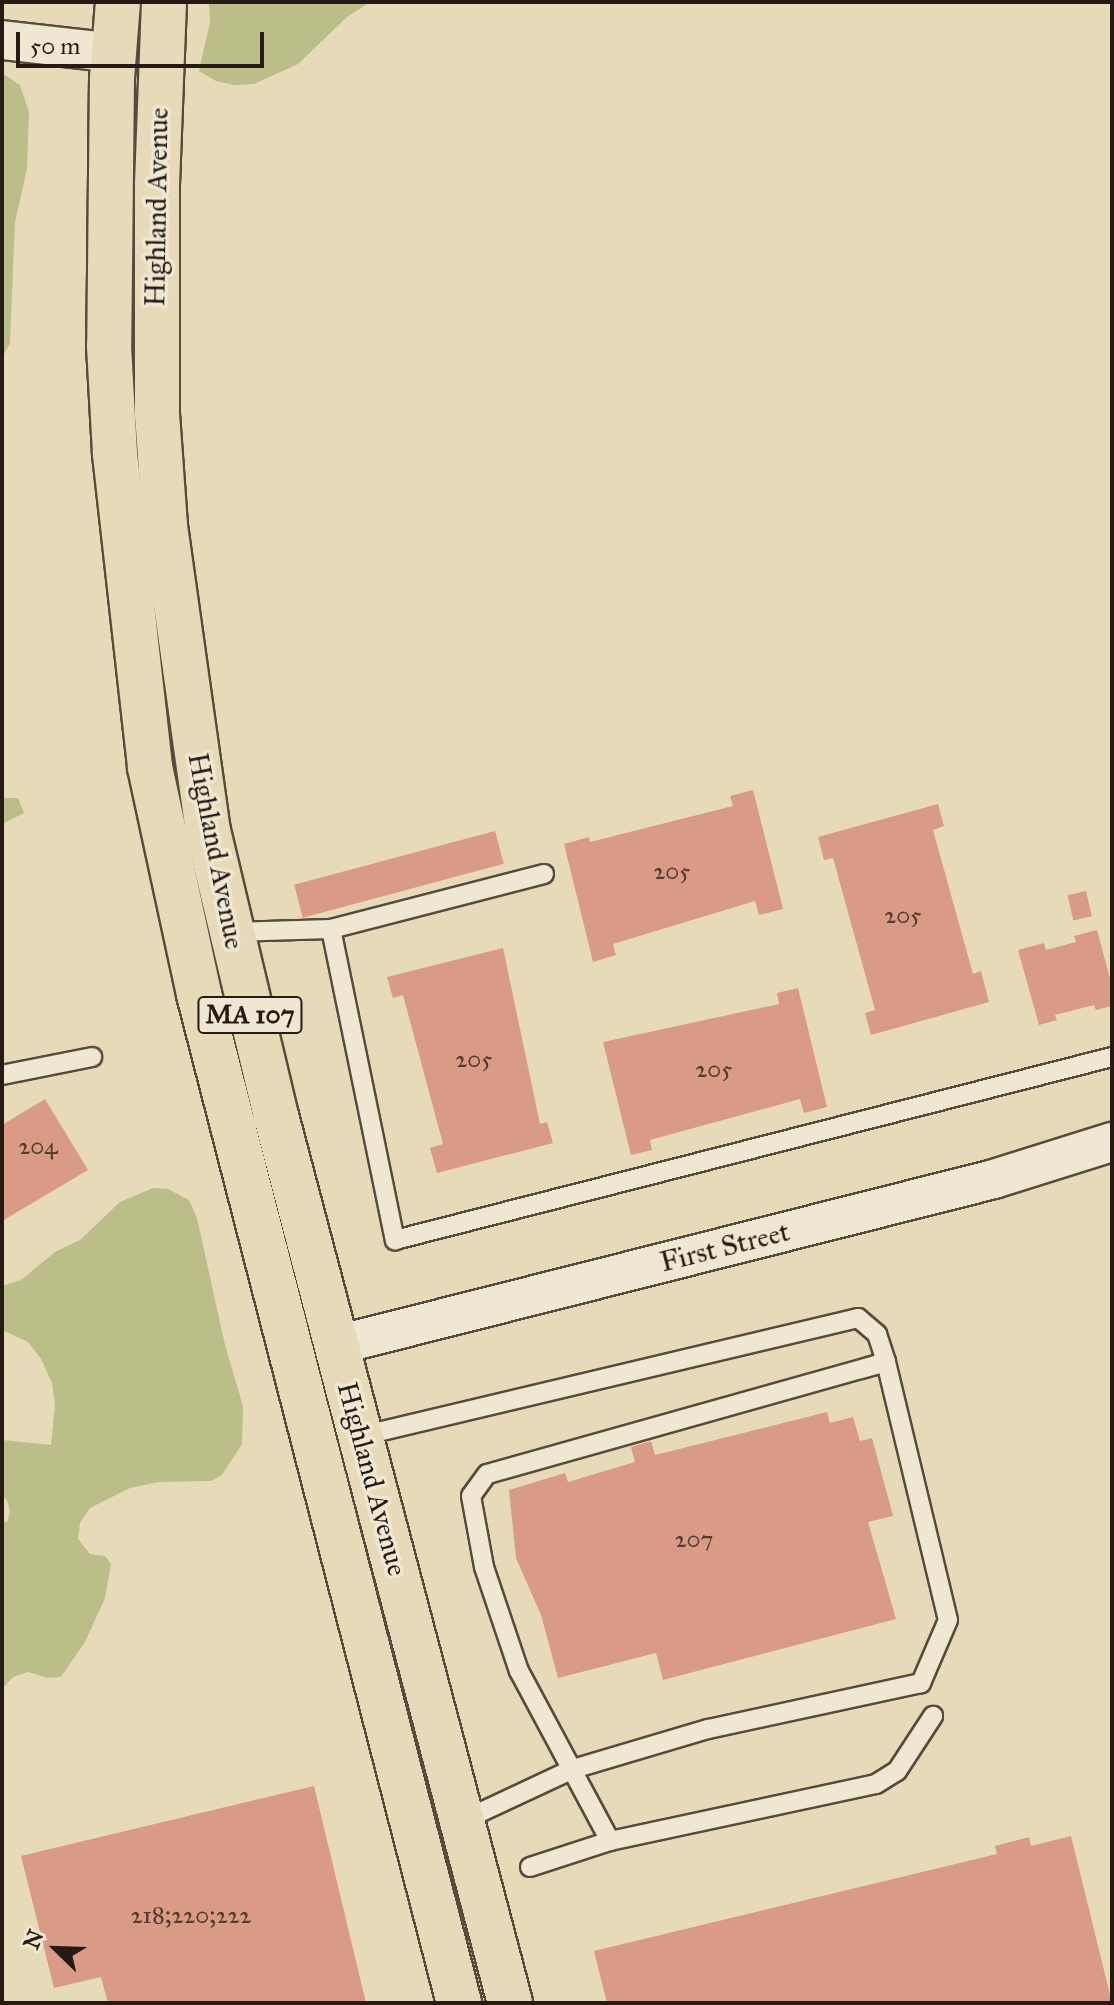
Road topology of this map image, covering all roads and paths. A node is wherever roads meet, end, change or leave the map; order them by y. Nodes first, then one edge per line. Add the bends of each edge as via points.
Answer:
1 (118, 2) edge
2 (164, 2) edge
3 (2, 40) edge
4 (114, 53) junction
5 (544, 874) dead end
6 (331, 929) junction
7 (232, 932) junction
8 (92, 1057) dead end
9 (1112, 1057) edge
10 (2, 1075) edge
11 (1112, 1142) edge
12 (337, 1345) junction
13 (886, 1362) junction
14 (361, 1436) junction
15 (933, 1716) dead end
16 (573, 1769) junction
17 (462, 1821) junction
18 (610, 1841) junction
19 (530, 1867) dead end
20 (459, 2003) edge
21 (510, 2003) edge

1 - 4 main road, Highland Avenue / MA 107
2 - 7 main road, Highland Avenue / MA 107 via 156,298 165,526 208,831
3 - 4 street
4 - 20 main road, Highland Avenue / MA 107 via 109,346 115,454 150,767 233,1130
5 - 6 lane
6 - 7 lane
6 - 9 lane via 395,1240
7 - 12 main road, Highland Avenue / MA 107
8 - 10 lane
11 - 12 street, First Street via 979,1183
12 - 14 main road, Highland Avenue / MA 107
13 - 14 lane via 877,1334 858,1318
13 - 16 lane via 948,1620 921,1683 708,1729
13 - 16 lane via 487,1474 471,1496 484,1567 519,1671
14 - 17 main road, Highland Avenue / MA 107
15 - 18 lane via 897,1771 876,1784
16 - 17 lane
16 - 18 lane
17 - 21 main road, Highland Avenue / MA 107
18 - 19 lane

